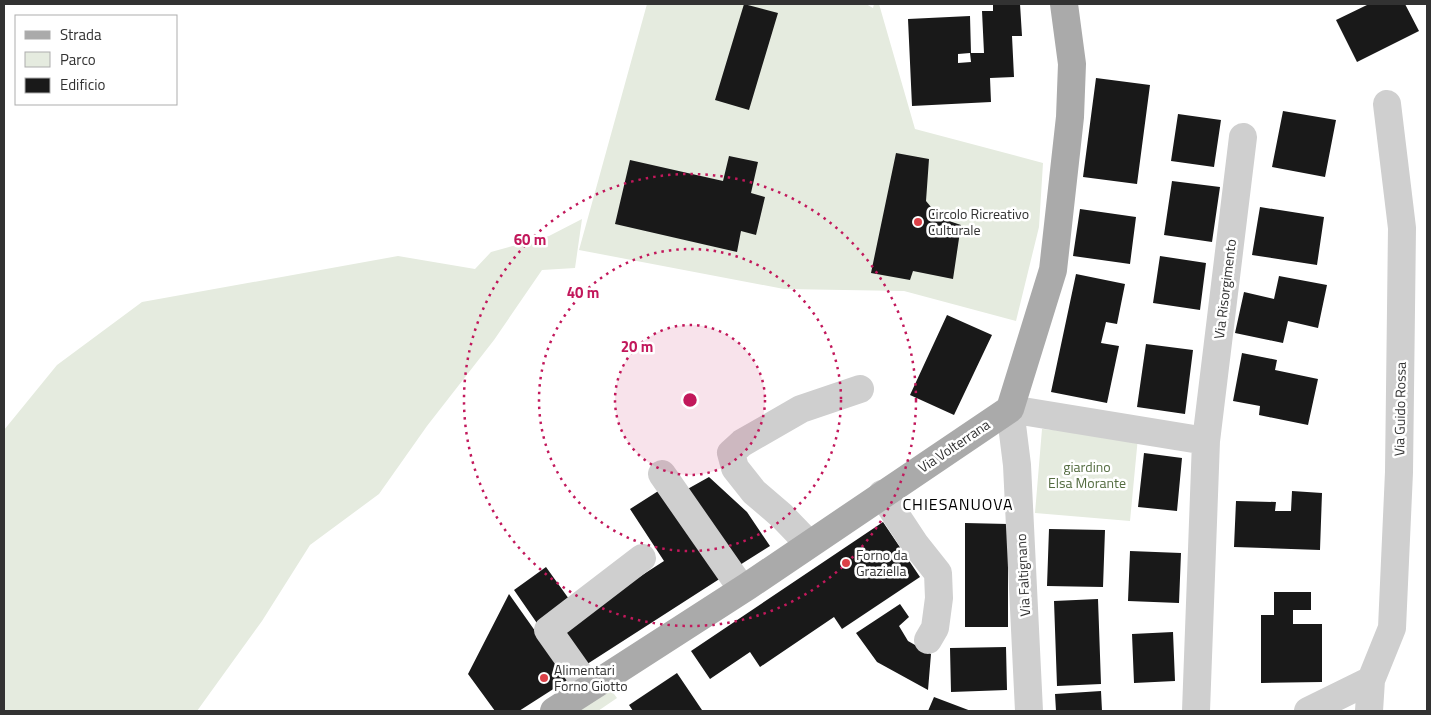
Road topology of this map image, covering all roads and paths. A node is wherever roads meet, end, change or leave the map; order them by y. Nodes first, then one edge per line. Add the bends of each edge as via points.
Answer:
1 (1064, 4) edge
2 (1387, 104) dead end
3 (1243, 137) dead end
4 (860, 389) dead end
5 (1010, 408) junction
6 (1206, 441) junction
7 (662, 474) dead end
8 (882, 494) junction
9 (809, 544) junction
10 (642, 558) dead end
11 (742, 589) junction
12 (928, 640) dead end
13 (1371, 680) junction
14 (589, 688) junction
15 (554, 711) edge
16 (1029, 711) edge
17 (1196, 711) edge
18 (1308, 711) edge
19 (1369, 711) edge

1 - 5 main road via 1072,64 1070,117 1053,270
2 - 13 street, Via Guido Rossa via 1402,228 1399,472 1392,628
3 - 6 street, Via Risorgimento
4 - 9 street via 801,409 742,443 731,453 735,468 754,492
5 - 6 street
5 - 8 main road, Via Volterrana
5 - 16 street, Via Faltignano via 1017,465
6 - 17 street, Via Risorgimento
7 - 11 street
8 - 9 main road, Via Volterrana
8 - 12 street via 938,573 935,628
9 - 11 main road, Via Volterrana
10 - 14 street via 548,630
11 - 14 main road, Via Volterrana
13 - 18 street
13 - 19 street, Via Guido Rossa
14 - 15 main road, Via Volterrana

